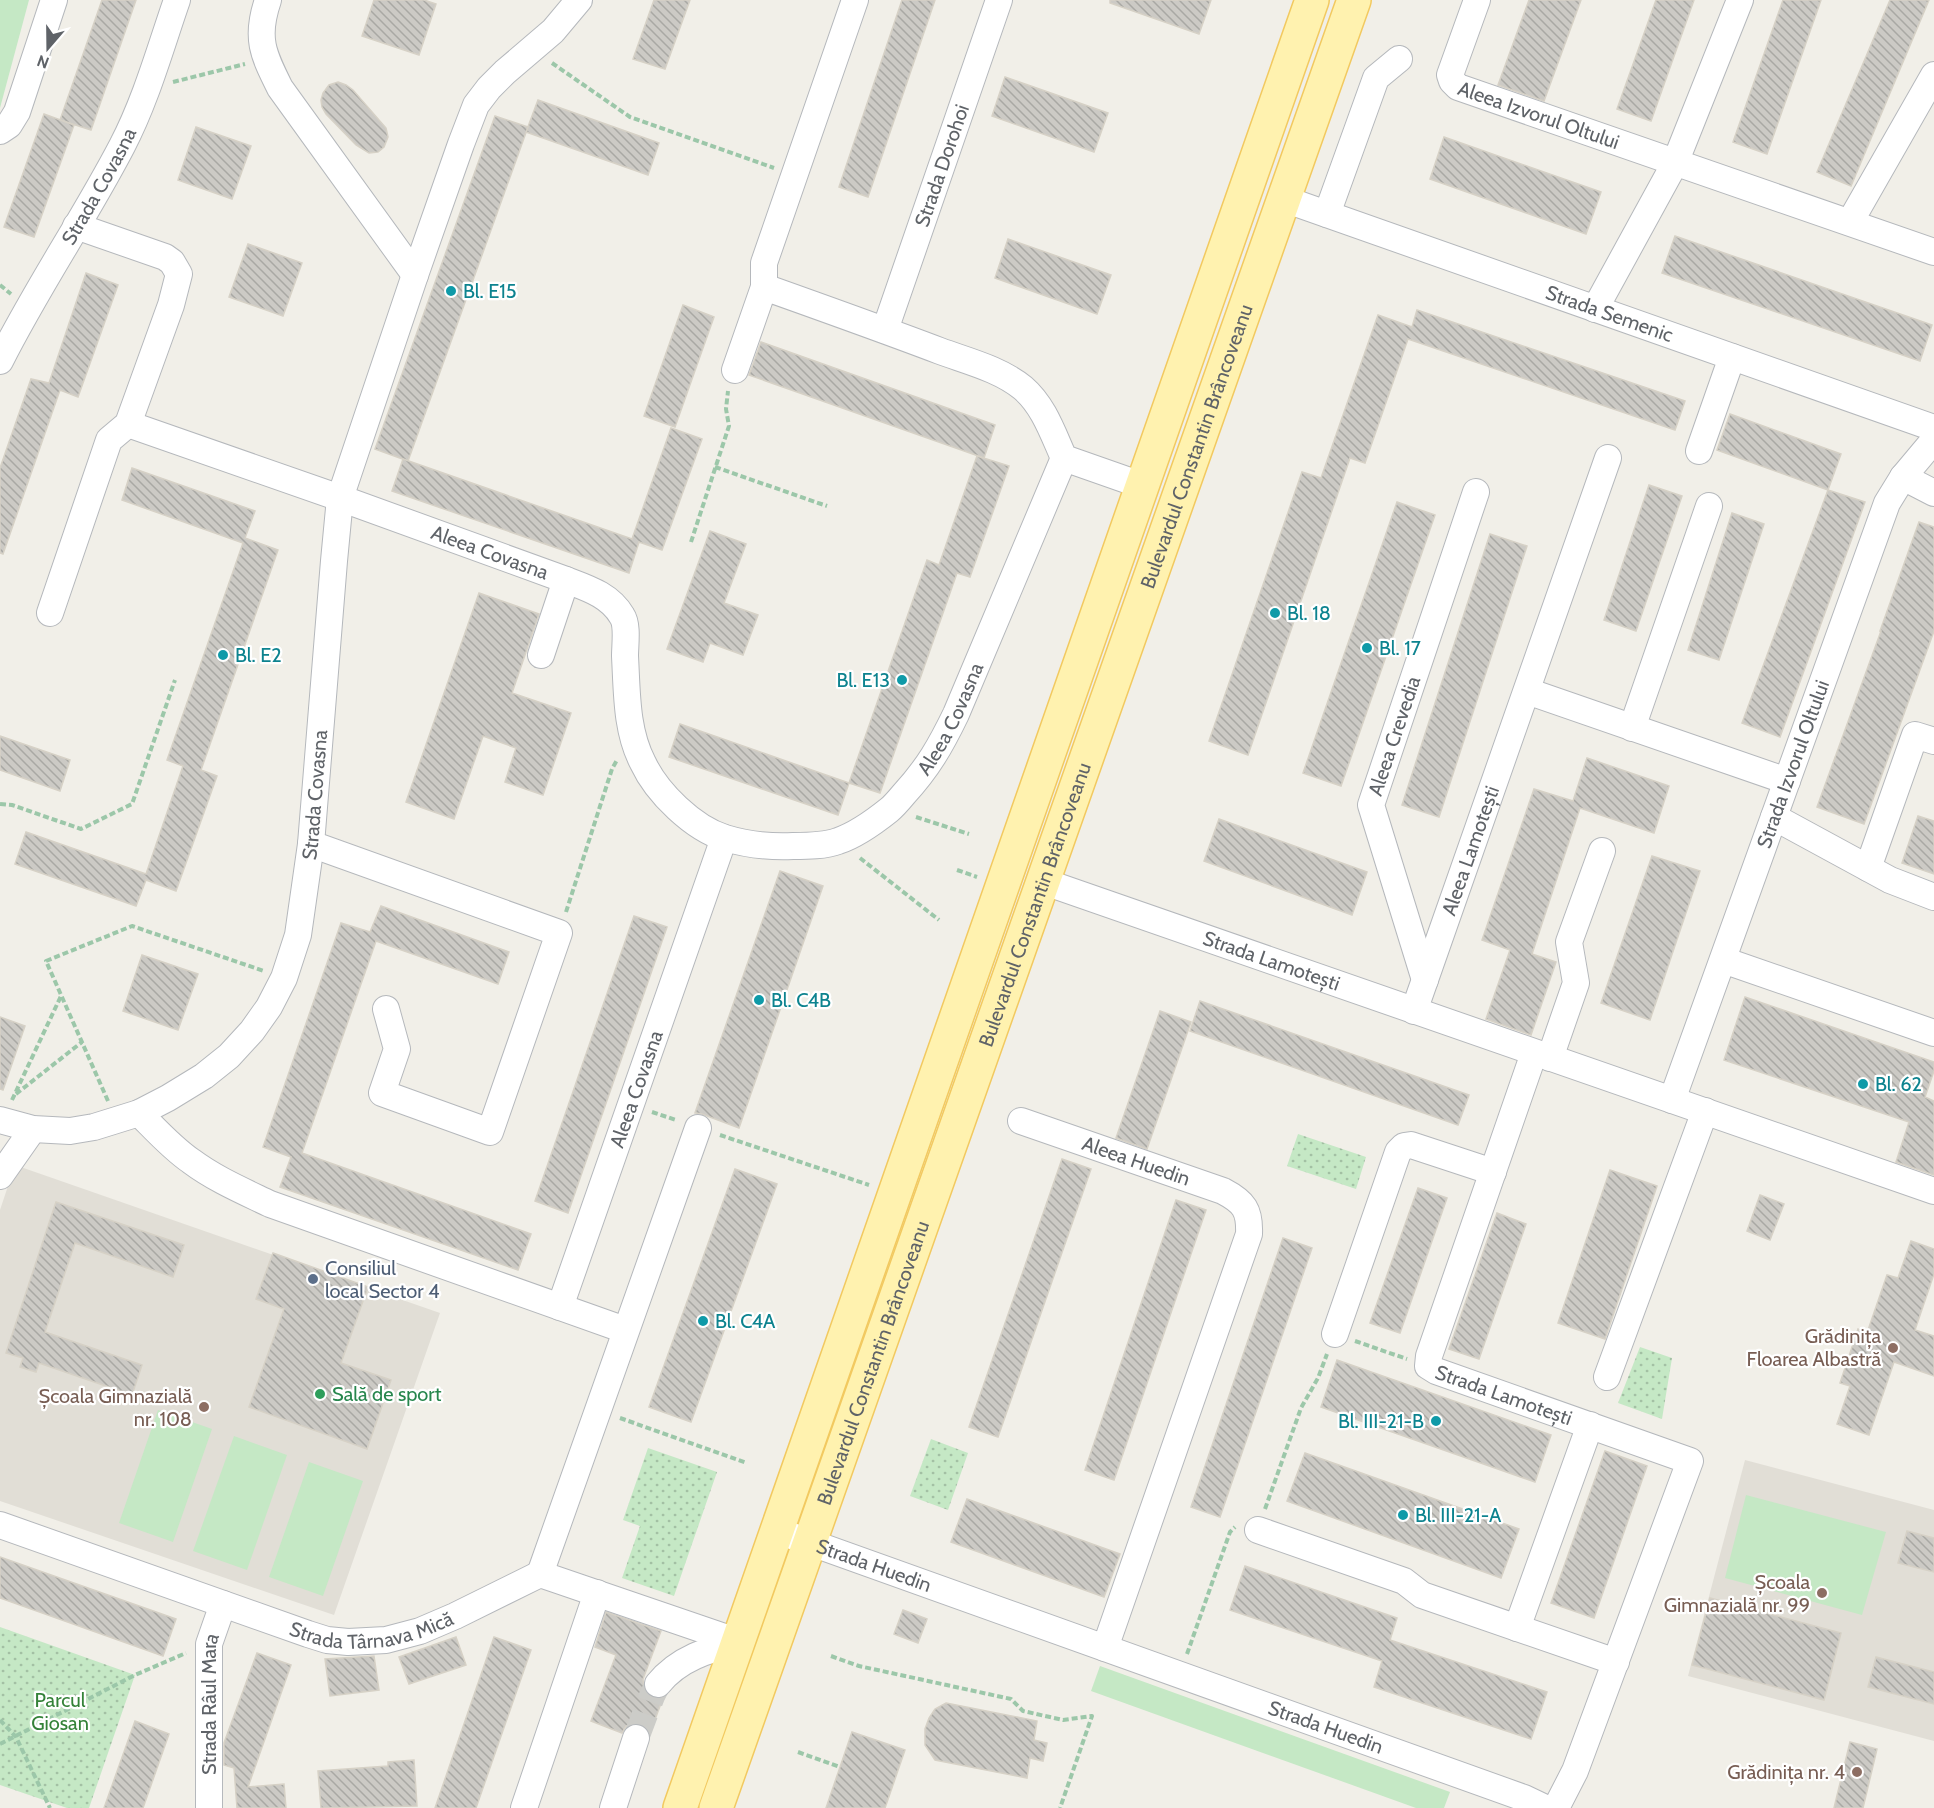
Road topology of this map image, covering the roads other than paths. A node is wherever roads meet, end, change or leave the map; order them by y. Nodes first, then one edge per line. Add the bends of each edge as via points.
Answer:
1 (54, 0) edge
2 (177, 0) edge
3 (268, 0) edge
4 (579, 0) edge
5 (855, 0) edge
6 (999, 0) edge
7 (1312, 0) edge
8 (1354, 0) edge
9 (1477, 0) edge
10 (1740, 0) edge
11 (1399, 59) dead end
12 (1934, 75) edge
13 (0, 130) edge
14 (1675, 163) junction
15 (1284, 199) junction
16 (1327, 214) junction
17 (1851, 222) junction
18 (76, 226) junction
19 (1934, 252) edge
20 (415, 275) junction
21 (764, 287) junction
22 (1595, 309) junction
23 (885, 330) junction
24 (1732, 357) junction
25 (0, 361) edge
26 (735, 370) road end
27 (128, 424) junction
28 (1934, 428) edge
29 (1934, 440) edge
30 (1699, 451) dead end
31 (1064, 458) junction
32 (1608, 458) dead end
33 (1903, 477) junction
34 (1141, 485) junction
35 (1476, 492) dead end
36 (1934, 493) edge
37 (340, 498) junction
38 (1709, 506) dead end
39 (566, 580) junction
40 (50, 613) dead end
41 (542, 655) dead end
42 (1527, 691) junction
43 (1632, 728) junction
44 (1934, 741) edge
45 (1787, 780) junction
46 (1774, 817) junction
47 (724, 838) junction
48 (312, 844) junction
49 (1602, 851) dead end
50 (1868, 868) junction
51 (1042, 881) junction
52 (1934, 897) edge
53 (1723, 960) junction
54 (1425, 980) junction
55 (386, 1009) dead end
56 (1414, 1011) junction
57 (1934, 1033) edge
58 (1542, 1055) junction
59 (1672, 1100) junction
60 (1704, 1111) junction
61 (128, 1117) junction
62 (1, 1121) edge
63 (1021, 1121) dead end
64 (698, 1128) road end
65 (33, 1129) junction
66 (1493, 1172) junction
67 (0, 1176) edge
68 (1934, 1191) edge
69 (560, 1307) junction
70 (625, 1330) junction
71 (1335, 1334) road end
72 (1607, 1377) dead end
73 (1590, 1425) junction
74 (0, 1525) edge
75 (1258, 1530) road end
76 (778, 1531) junction
77 (810, 1542) junction
78 (540, 1574) junction
79 (597, 1593) junction
80 (222, 1604) junction
81 (1517, 1628) junction
82 (739, 1642) junction
83 (1105, 1648) junction
84 (1616, 1662) junction
85 (658, 1684) tunnel mouth
86 (636, 1738) tunnel mouth
87 (208, 1808) edge
88 (524, 1808) edge
89 (613, 1808) edge
90 (680, 1808) edge
91 (716, 1808) edge
92 (1545, 1808) edge
93 (1556, 1808) edge

1 - 13 street via 17,112 9,125
2 - 18 street, Strada Covasna via 122,146
3 - 20 street via 260,32 266,61 280,88
4 - 20 street, Strada Covasna via 553,31 497,80 477,105
5 - 21 street via 764,263
6 - 23 street, Strada Dorohoi
7 - 34 main road, Bulevardul Constantin Brâncoveanu
8 - 15 main road, Bulevardul Constantin Brâncoveanu
9 - 14 street, Aleea Izvorul Oltului via 1450,75 1458,87
10 - 14 street
11 - 16 street via 1376,78
12 - 17 street
14 - 17 street, Aleea Izvorul Oltului
14 - 22 street
15 - 16 street, Strada Semenic
15 - 51 main road, Bulevardul Constantin Brâncoveanu
16 - 22 street, Strada Semenic
17 - 19 street, Aleea Izvorul Oltului
18 - 25 street, Strada Covasna
18 - 27 street via 165,257 179,274
20 - 37 street, Strada Covasna
21 - 23 street
21 - 26 street
22 - 24 street, Strada Semenic
23 - 31 street via 982,366 1022,387 1045,416
24 - 28 street, Strada Semenic
24 - 30 street
27 - 37 street, Aleea Covasna
27 - 40 street via 108,440
29 - 33 street, Strada Izvorul Oltului
31 - 34 street
31 - 47 street, Aleea Covasna via 956,714 936,754 917,780 891,809 837,841 766,847
32 - 42 street, Aleea Lamotești
33 - 36 street
33 - 45 street, Strada Izvorul Oltului via 1887,503
34 - 76 main road, Bulevardul Constantin Brâncoveanu
35 - 54 street, Aleea Crevedia via 1371,805
37 - 39 street, Aleea Covasna
37 - 48 street, Strada Covasna
38 - 43 street
39 - 41 street
39 - 47 street, Aleea Covasna via 613,602 624,618 633,740 657,787 693,820
42 - 43 street
42 - 54 street, Aleea Lamotești
43 - 45 street
44 - 50 street via 1915,735
45 - 46 street, Strada Izvorul Oltului
46 - 50 street
46 - 53 street, Strada Izvorul Oltului
47 - 69 street, Aleea Covasna
48 - 55 street via 559,933 490,1132 382,1093 397,1049
48 - 61 street, Strada Covasna via 298,935 284,978 269,1007 229,1056 204,1076
49 - 58 street via 1569,942 1576,983
50 - 52 street
51 - 56 street, Strada Lamotești
51 - 77 main road, Bulevardul Constantin Brâncoveanu
53 - 57 street
53 - 59 street, Strada Izvorul Oltului
54 - 56 street, Aleea Lamotești
56 - 58 street, Strada Lamotești
58 - 59 street, Strada Lamotești
58 - 66 street, Strada Lamotești
59 - 60 street, Strada Lamotești
60 - 68 street, Strada Lamotești
60 - 72 street
61 - 65 street, Strada Covasna via 70,1131
61 - 69 street via 190,1161 270,1204
62 - 65 street, Strada Covasna
63 - 83 street, Aleea Huedin via 1223,1191 1246,1209 1249,1221 1249,1234
64 - 70 street
65 - 67 street
66 - 71 street via 1411,1145 1398,1152
66 - 73 street, Strada Lamotești via 1428,1366
69 - 70 street
70 - 78 street
73 - 81 street, Strada Lamotești
73 - 84 street via 1689,1461
74 - 80 street, Strada Târnava Mică
75 - 81 street via 1404,1581 1422,1595
76 - 77 street, Strada Huedin
76 - 82 main road, Bulevardul Constantin Brâncoveanu
77 - 83 street, Strada Huedin
77 - 91 main road, Bulevardul Constantin Brâncoveanu
78 - 79 street
78 - 80 street, Strada Târnava Mică via 420,1631 369,1642 327,1640
79 - 82 street
79 - 88 street
80 - 87 street, Strada Râul Mara via 209,1644
81 - 84 street
82 - 85 street via 685,1660
82 - 90 main road, Bulevardul Constantin Brâncoveanu
83 - 92 street, Strada Huedin
84 - 93 street via 1575,1771
86 - 89 street

